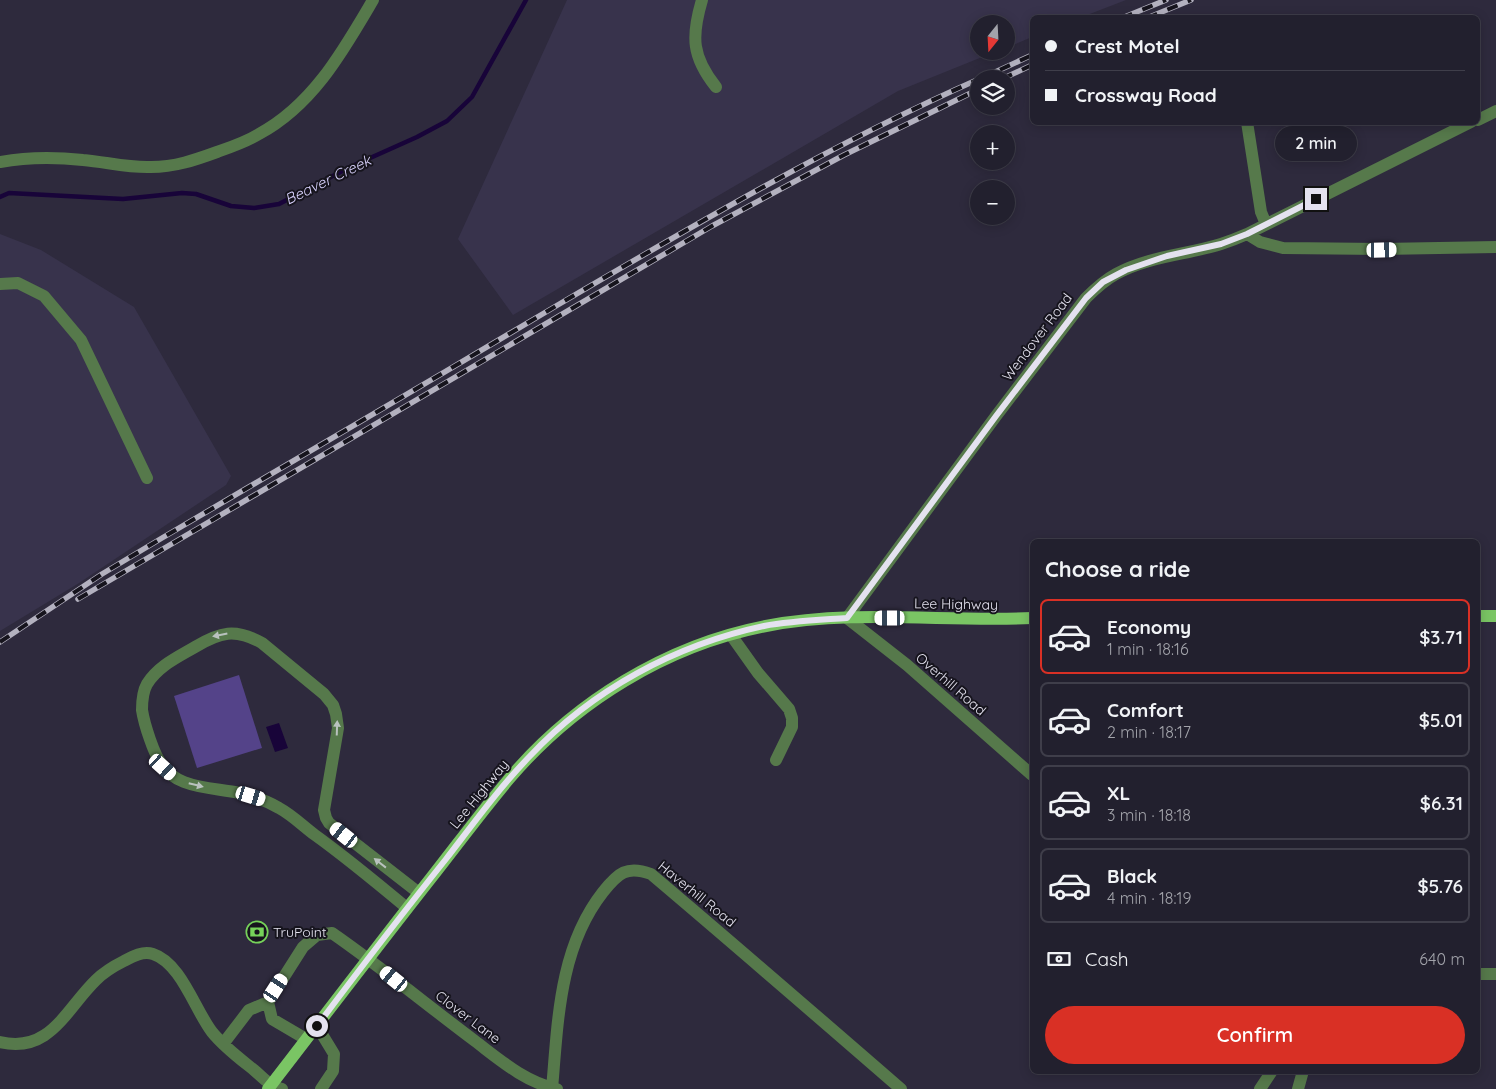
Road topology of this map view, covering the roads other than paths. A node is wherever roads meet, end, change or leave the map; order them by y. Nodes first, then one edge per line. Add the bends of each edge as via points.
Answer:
1 (373, 0) edge
2 (702, 0) edge
3 (716, 87) dead end
4 (1496, 111) edge
5 (1480, 119) edge
6 (1248, 125) edge
7 (1465, 125) edge
8 (0, 162) edge
9 (1266, 224) junction
10 (1247, 234) junction
11 (1496, 247) edge
12 (0, 284) edge
13 (147, 478) dead end
14 (1480, 616) edge
15 (1496, 616) edge
16 (847, 618) junction
17 (1030, 618) edge
18 (731, 634) junction
19 (776, 760) dead end
20 (1030, 773) edge
21 (419, 893) junction
22 (407, 908) junction
23 (369, 958) junction
24 (1480, 974) edge
25 (1496, 974) edge
26 (268, 1002) junction
27 (317, 1026) junction
28 (306, 1040) junction
29 (0, 1042) edge
30 (223, 1044) junction
31 (1270, 1074) edge
32 (1302, 1074) edge
33 (274, 1088) edge
34 (321, 1089) edge
35 (553, 1089) edge
36 (901, 1089) edge
37 (1260, 1089) edge
38 (1298, 1089) edge

1 - 8 street via 322,81 281,121 239,144 171,166 43,158
2 - 3 street via 695,33 696,48 705,74
4 - 5 street
6 - 9 street
7 - 9 street, Wendover Road
9 - 10 street, Wendover Road
10 - 11 street via 1260,242 1283,248
10 - 16 street, Wendover Road via 1136,266 1103,282 1086,298
12 - 13 street via 18,283 44,296 81,340
14 - 15 main road
16 - 17 main road, Lee Highway
16 - 18 main road, Lee Highway via 803,620
16 - 20 street, Overhill Road via 907,665
18 - 19 street via 789,709 792,727
18 - 21 main road, Lee Highway via 651,666 597,698 560,727 509,779
21 - 22 main road, Lee Highway
21 -> 22 street via 329,823 324,810 338,728 333,705 268,648 250,636 221,634 210,637 152,677 142,698 142,710 156,756 163,767 185,782 241,793 281,809
22 - 23 main road, Lee Highway
23 - 26 street, Clover Lane via 332,933 317,934 303,947
23 - 27 main road, Lee Highway
23 - 35 street, Clover Lane via 520,1075
24 - 25 street
26 - 28 street via 272,1019
26 - 30 street via 249,1010
27 - 28 main road, Lee Highway
27 - 34 street via 334,1054 332,1071
28 - 33 main road, Lee Highway
29 - 30 street via 18,1044 40,1038 51,1031 95,981 111,968 129,958 151,953 161,957 175,971 200,1014
30 - 33 street
31 - 37 street
32 - 38 street
35 - 36 street, Haverhill Road via 559,1005 574,943 598,898 617,875 642,870 651,874 745,953

